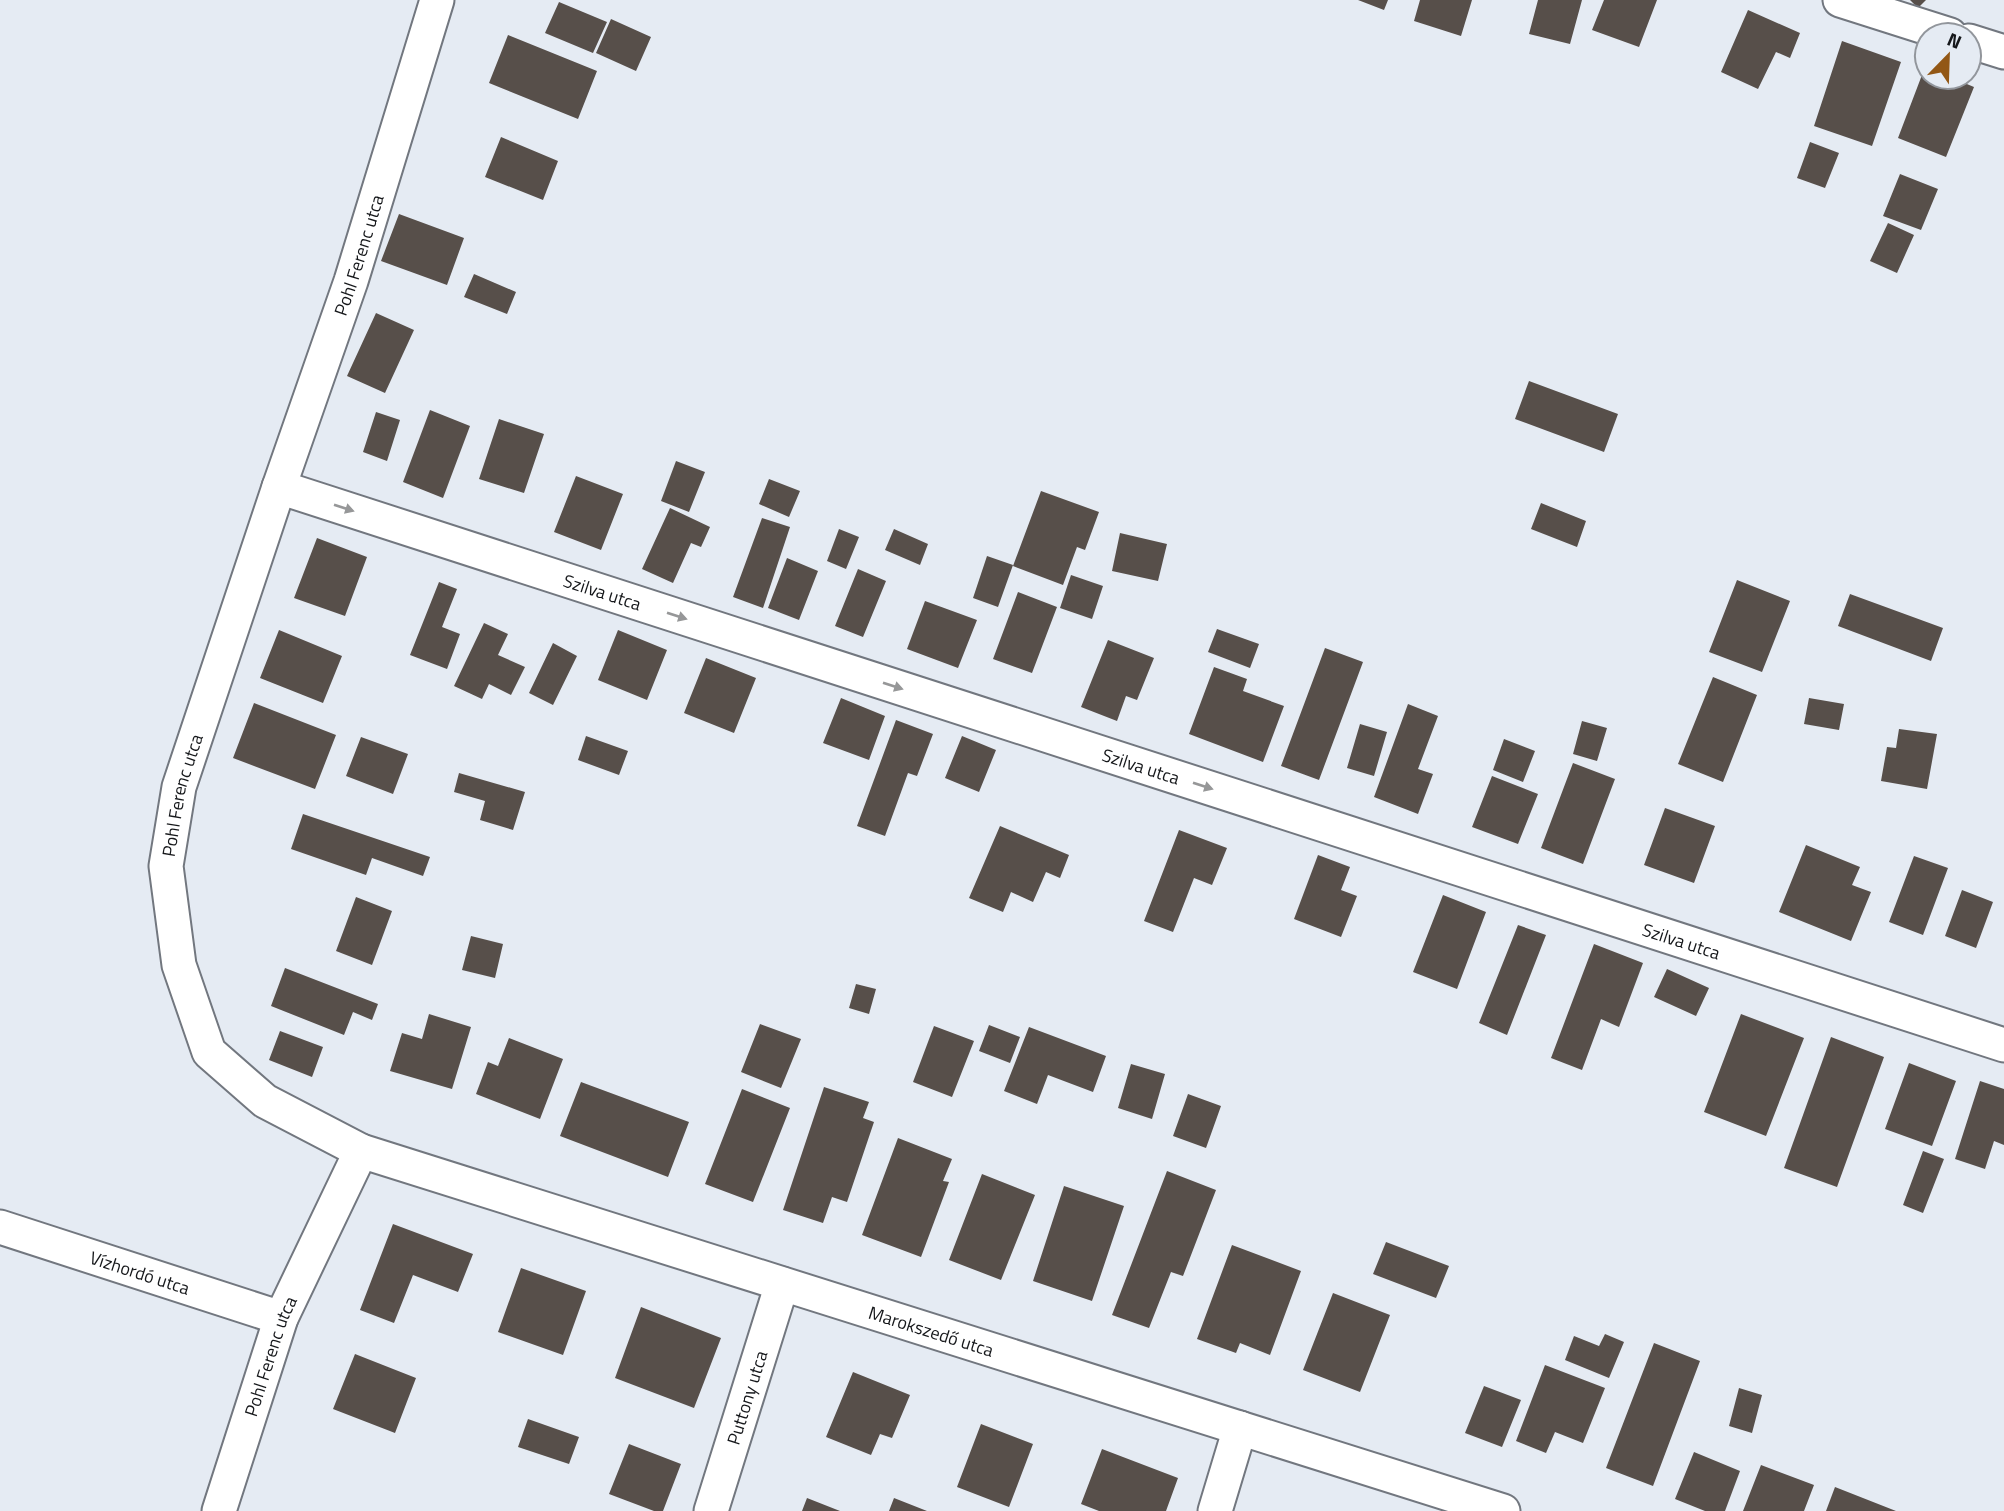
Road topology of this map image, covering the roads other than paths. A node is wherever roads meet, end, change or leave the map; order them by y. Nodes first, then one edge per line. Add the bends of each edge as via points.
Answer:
1 (437, 0) edge
2 (1840, 0) edge
3 (1913, 23) edge
4 (1983, 45) edge
5 (2004, 52) edge
6 (279, 487) junction
7 (2004, 1045) edge
8 (361, 1151) junction
9 (0, 1227) edge
10 (782, 1283) junction
11 (281, 1318) junction
12 (1240, 1428) junction
13 (219, 1511) edge
14 (712, 1511) edge
15 (1214, 1511) edge
16 (1503, 1511) edge

1 - 6 street, Pohl Ferenc utca via 351,281
2 - 3 street
4 - 5 street
6 -> 7 street, Szilva utca
6 - 8 street, Pohl Ferenc utca via 180,787 166,866 179,965 209,1052 265,1101
8 - 10 street, Marokszedő utca
8 - 11 street, Pohl Ferenc utca
9 - 11 street, Vízhordó utca
10 - 12 street, Marokszedő utca
10 - 14 street, Puttony utca
11 - 13 street, Pohl Ferenc utca
12 - 15 street
12 - 16 street, Marokszedő utca

